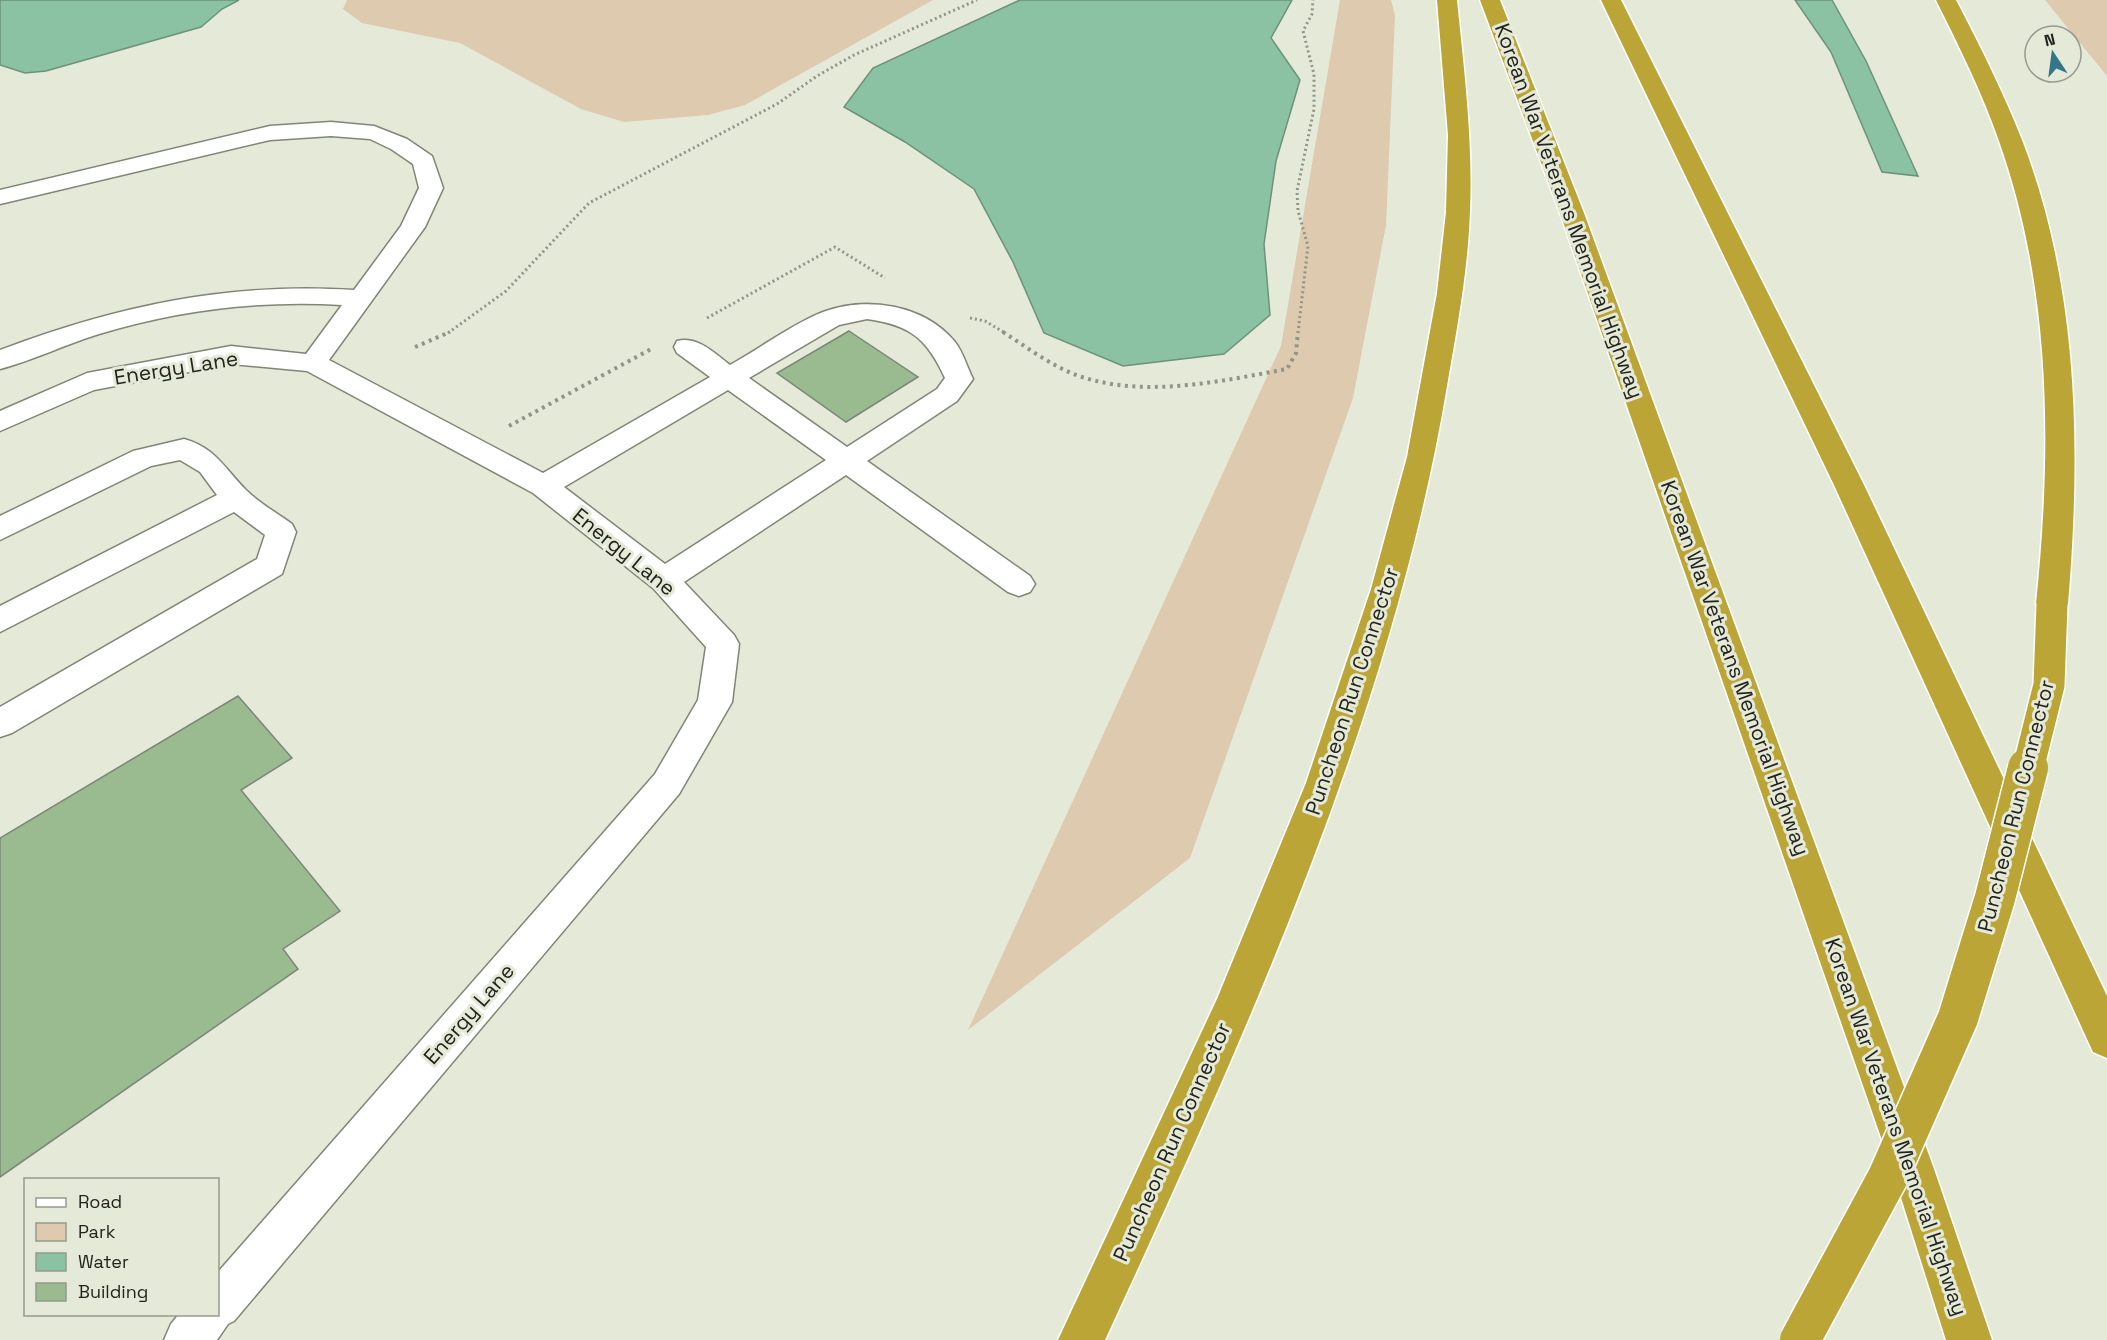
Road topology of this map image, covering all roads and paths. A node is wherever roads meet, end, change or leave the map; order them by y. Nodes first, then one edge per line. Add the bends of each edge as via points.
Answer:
1 (977, 0) edge
2 (1313, 0) edge
3 (1447, 0) edge
4 (1490, 0) edge
5 (1611, 0) edge
6 (1946, 0) edge
7 (0, 197) edge
8 (361, 298) junction
9 (416, 347) dead end
10 (687, 347) dead end
11 (0, 360) edge
12 (314, 363) junction
13 (730, 377) junction
14 (1233, 379) dead end
15 (0, 422) edge
16 (846, 461) junction
17 (543, 486) junction
18 (236, 498) junction
19 (0, 529) edge
20 (664, 580) junction
21 (1019, 584) dead end
22 (0, 620) edge
23 (0, 723) edge
24 (2061, 938) junction
25 (2107, 1010) edge
26 (2107, 1038) edge
27 (219, 1304) edge
28 (207, 1316) edge
29 (187, 1340) edge
30 (1081, 1340) edge
31 (1800, 1340) edge
32 (1969, 1340) edge

1 - 9 path via 854,55 777,104 589,202 506,291 446,335
2 - 14 path via 1304,31 1314,74 1314,109 1297,191 1308,246 1296,353 1287,369
3 - 30 highway, Puncheon Run Connector via 1459,135 1458,212 1450,293 1421,457 1388,589 1316,805 1230,1012
4 - 32 highway, Korean War Veterans Memorial Highway via 1572,213 1910,1157
5 - 24 highway via 1844,475
6 - 31 highway, Puncheon Run Connector, bridge via 1981,63 2014,145 2046,268 2061,388 2063,469 2049,685 1995,898 1958,1018 1888,1177
7 - 8 lane via 270,133 331,129 374,133 424,161 431,188 413,227
8 - 11 lane via 309,293 229,297 135,314 60,336
8 - 12 lane
10 - 13 lane
12 - 15 lane, Energy Lane via 231,355 87,382
12 - 17 lane, Energy Lane
13 - 16 lane
13 - 16 lane via 831,318 867,310 898,315 917,325 944,346 959,379 947,395
13 - 17 lane
16 - 20 lane
16 - 21 lane
17 - 20 lane, Energy Lane
18 - 19 lane via 210,465 183,449 143,458
18 - 22 lane
18 - 23 lane via 281,532 271,566
20 - 27 lane, Energy Lane via 723,644 715,702 667,784
24 - 25 highway
24 - 26 highway
28 - 29 lane

